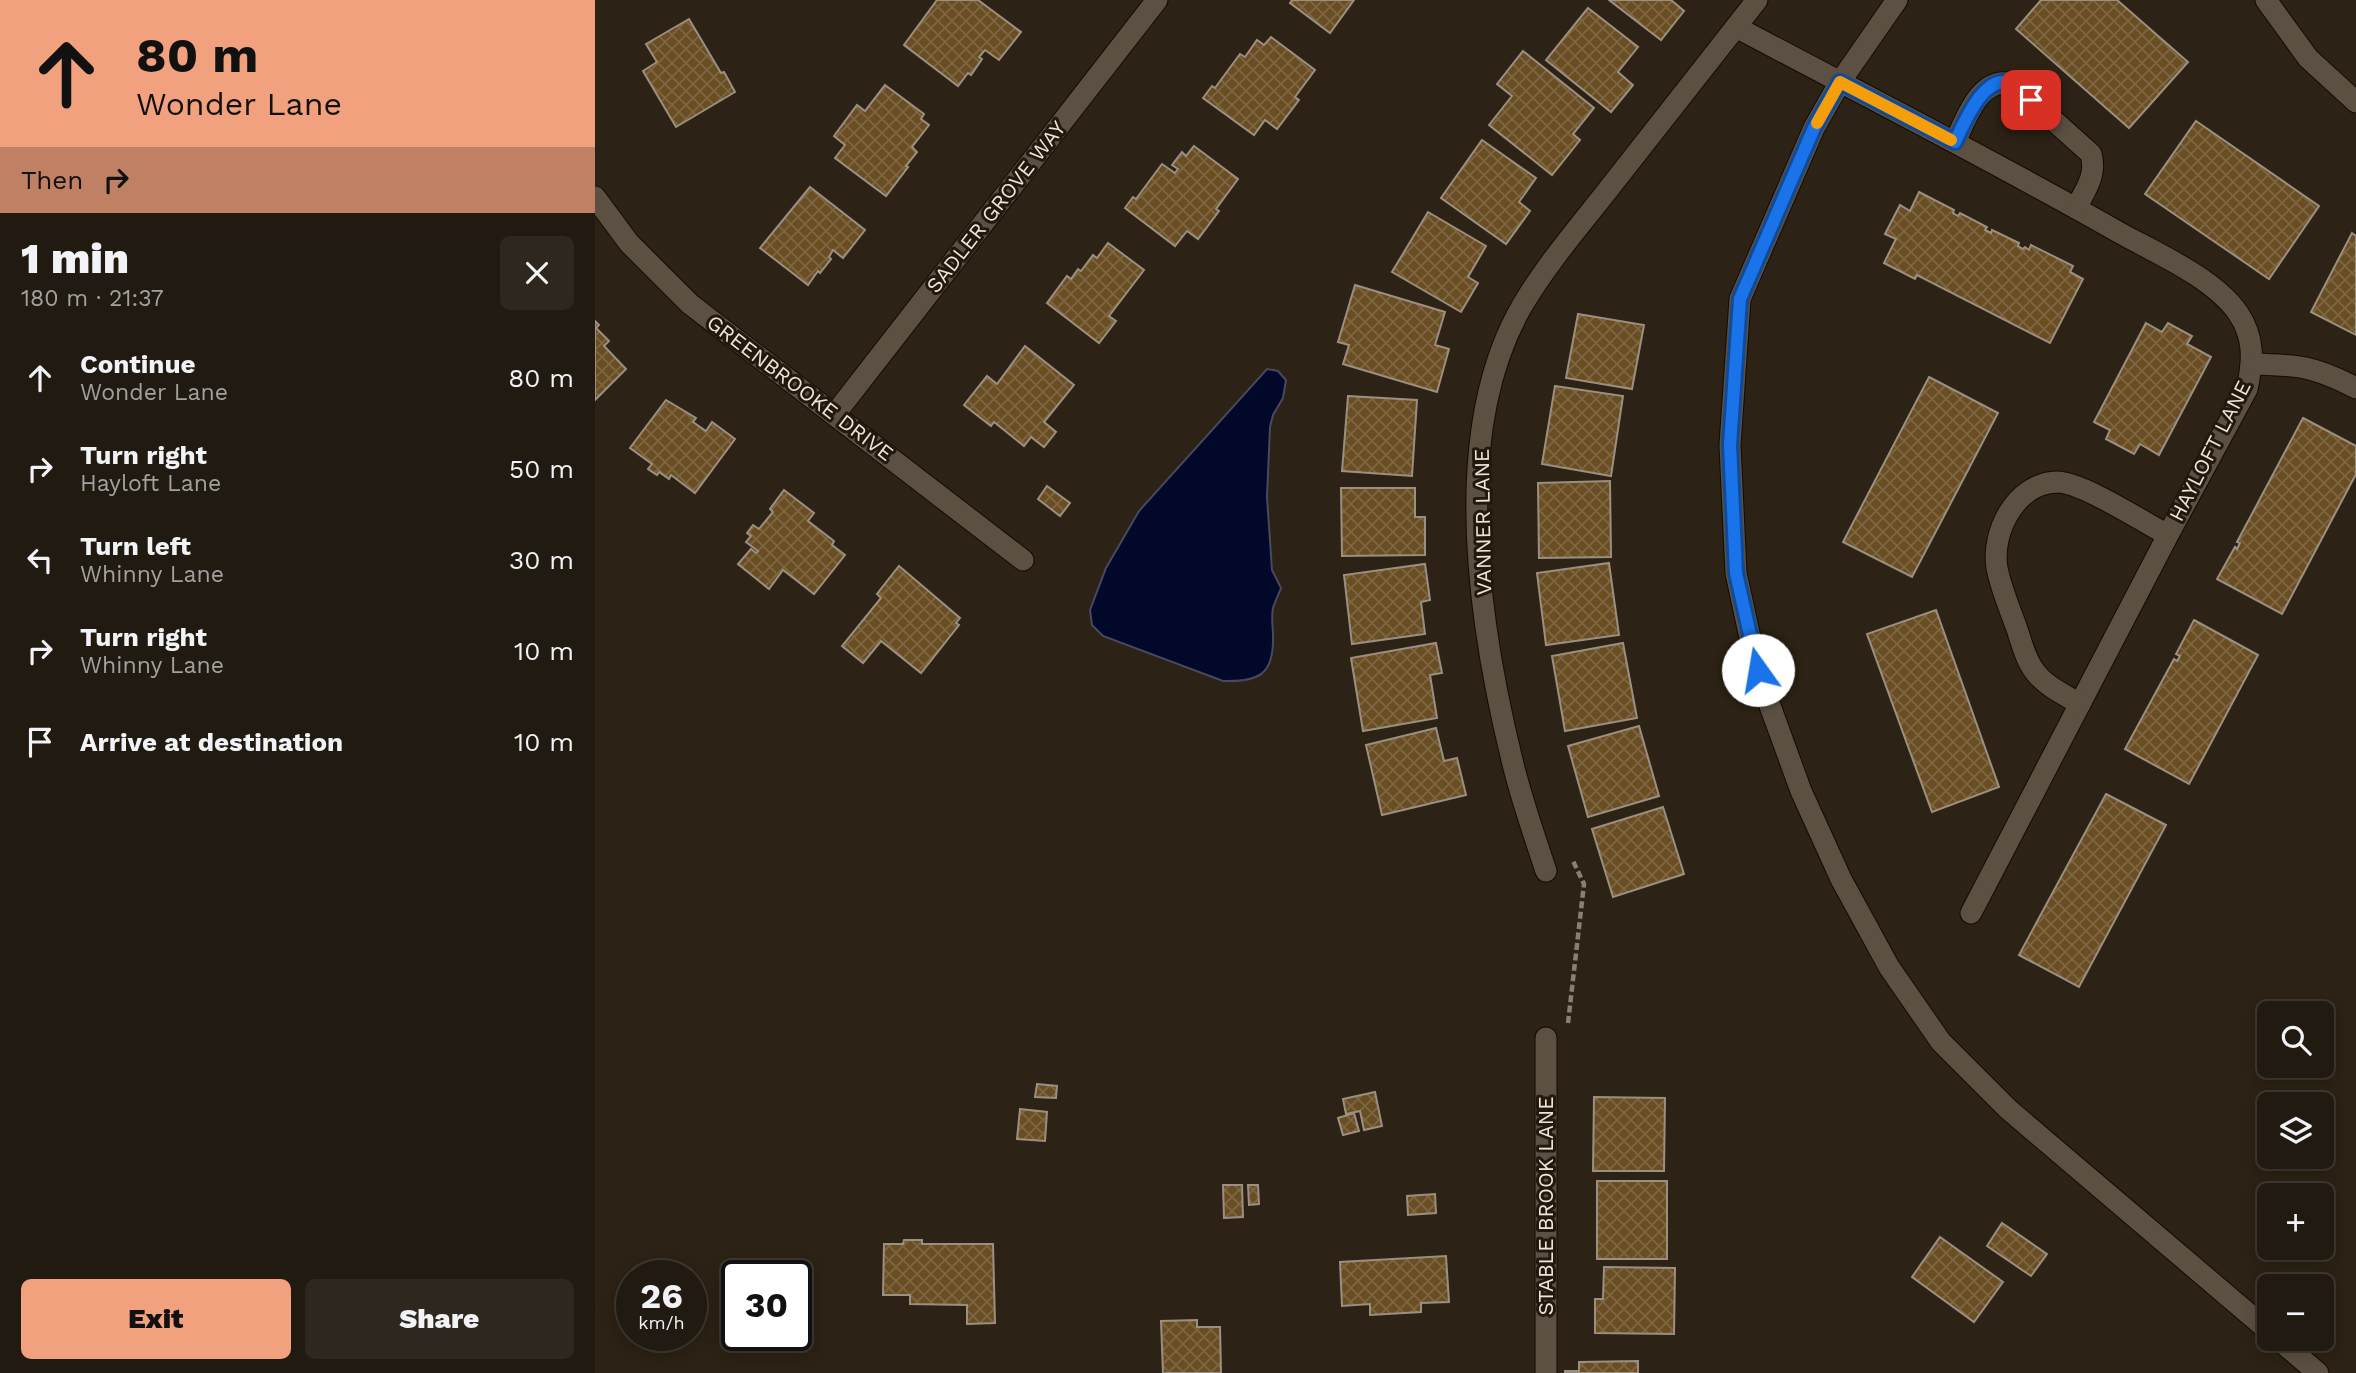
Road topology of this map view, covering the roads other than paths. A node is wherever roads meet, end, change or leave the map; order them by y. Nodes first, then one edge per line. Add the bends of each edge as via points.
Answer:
1 (1157, 0) edge
2 (1757, 0) edge
3 (1897, 0) edge
4 (2266, 0) edge
5 (1736, 27) junction
6 (1840, 82) junction
7 (2356, 102) edge
8 (1955, 142) junction
9 (595, 197) edge
10 (2076, 208) junction
11 (2252, 364) junction
12 (2356, 388) edge
13 (835, 414) junction
14 (2168, 535) junction
15 (1023, 560) dead end
16 (2080, 704) junction
17 (1546, 871) road end
18 (1971, 913) dead end
19 (1546, 1038) road end
20 (2257, 1321) edge
21 (2292, 1351) edge
22 (1546, 1373) edge
23 (2318, 1373) edge

1 - 13 street, SADLER GROVE WAY
2 - 5 street, VANNER LANE
3 - 6 street
4 - 7 street via 2308,58
5 - 6 street, HAYLOFT LANE
5 - 17 street, VANNER LANE via 1522,306 1499,354 1484,411 1478,524 1489,644 1512,763
6 - 8 street, HAYLOFT LANE
6 - 20 street via 1814,128 1740,299 1730,445 1736,573 1758,670 1801,791 1841,879 1889,967 1941,1042 2008,1109
8 - 10 street, HAYLOFT LANE
8 - 10 street via 1976,99 1989,88 2014,84 2091,154 2092,176
9 - 13 street, GREENBROOKE DRIVE via 629,243 690,304
10 - 11 street, HAYLOFT LANE via 2220,294 2246,328
11 - 12 street via 2297,365 2327,372
11 - 14 street, HAYLOFT LANE via 2247,389
13 - 15 street, GREENBROOKE DRIVE
14 - 16 street, HAYLOFT LANE
14 - 16 street via 2075,485 2057,482 2040,486 2011,507 1996,550 2005,596 2036,674
16 - 18 street, HAYLOFT LANE
19 - 22 street, STABLE BROOK LANE
21 - 23 street

